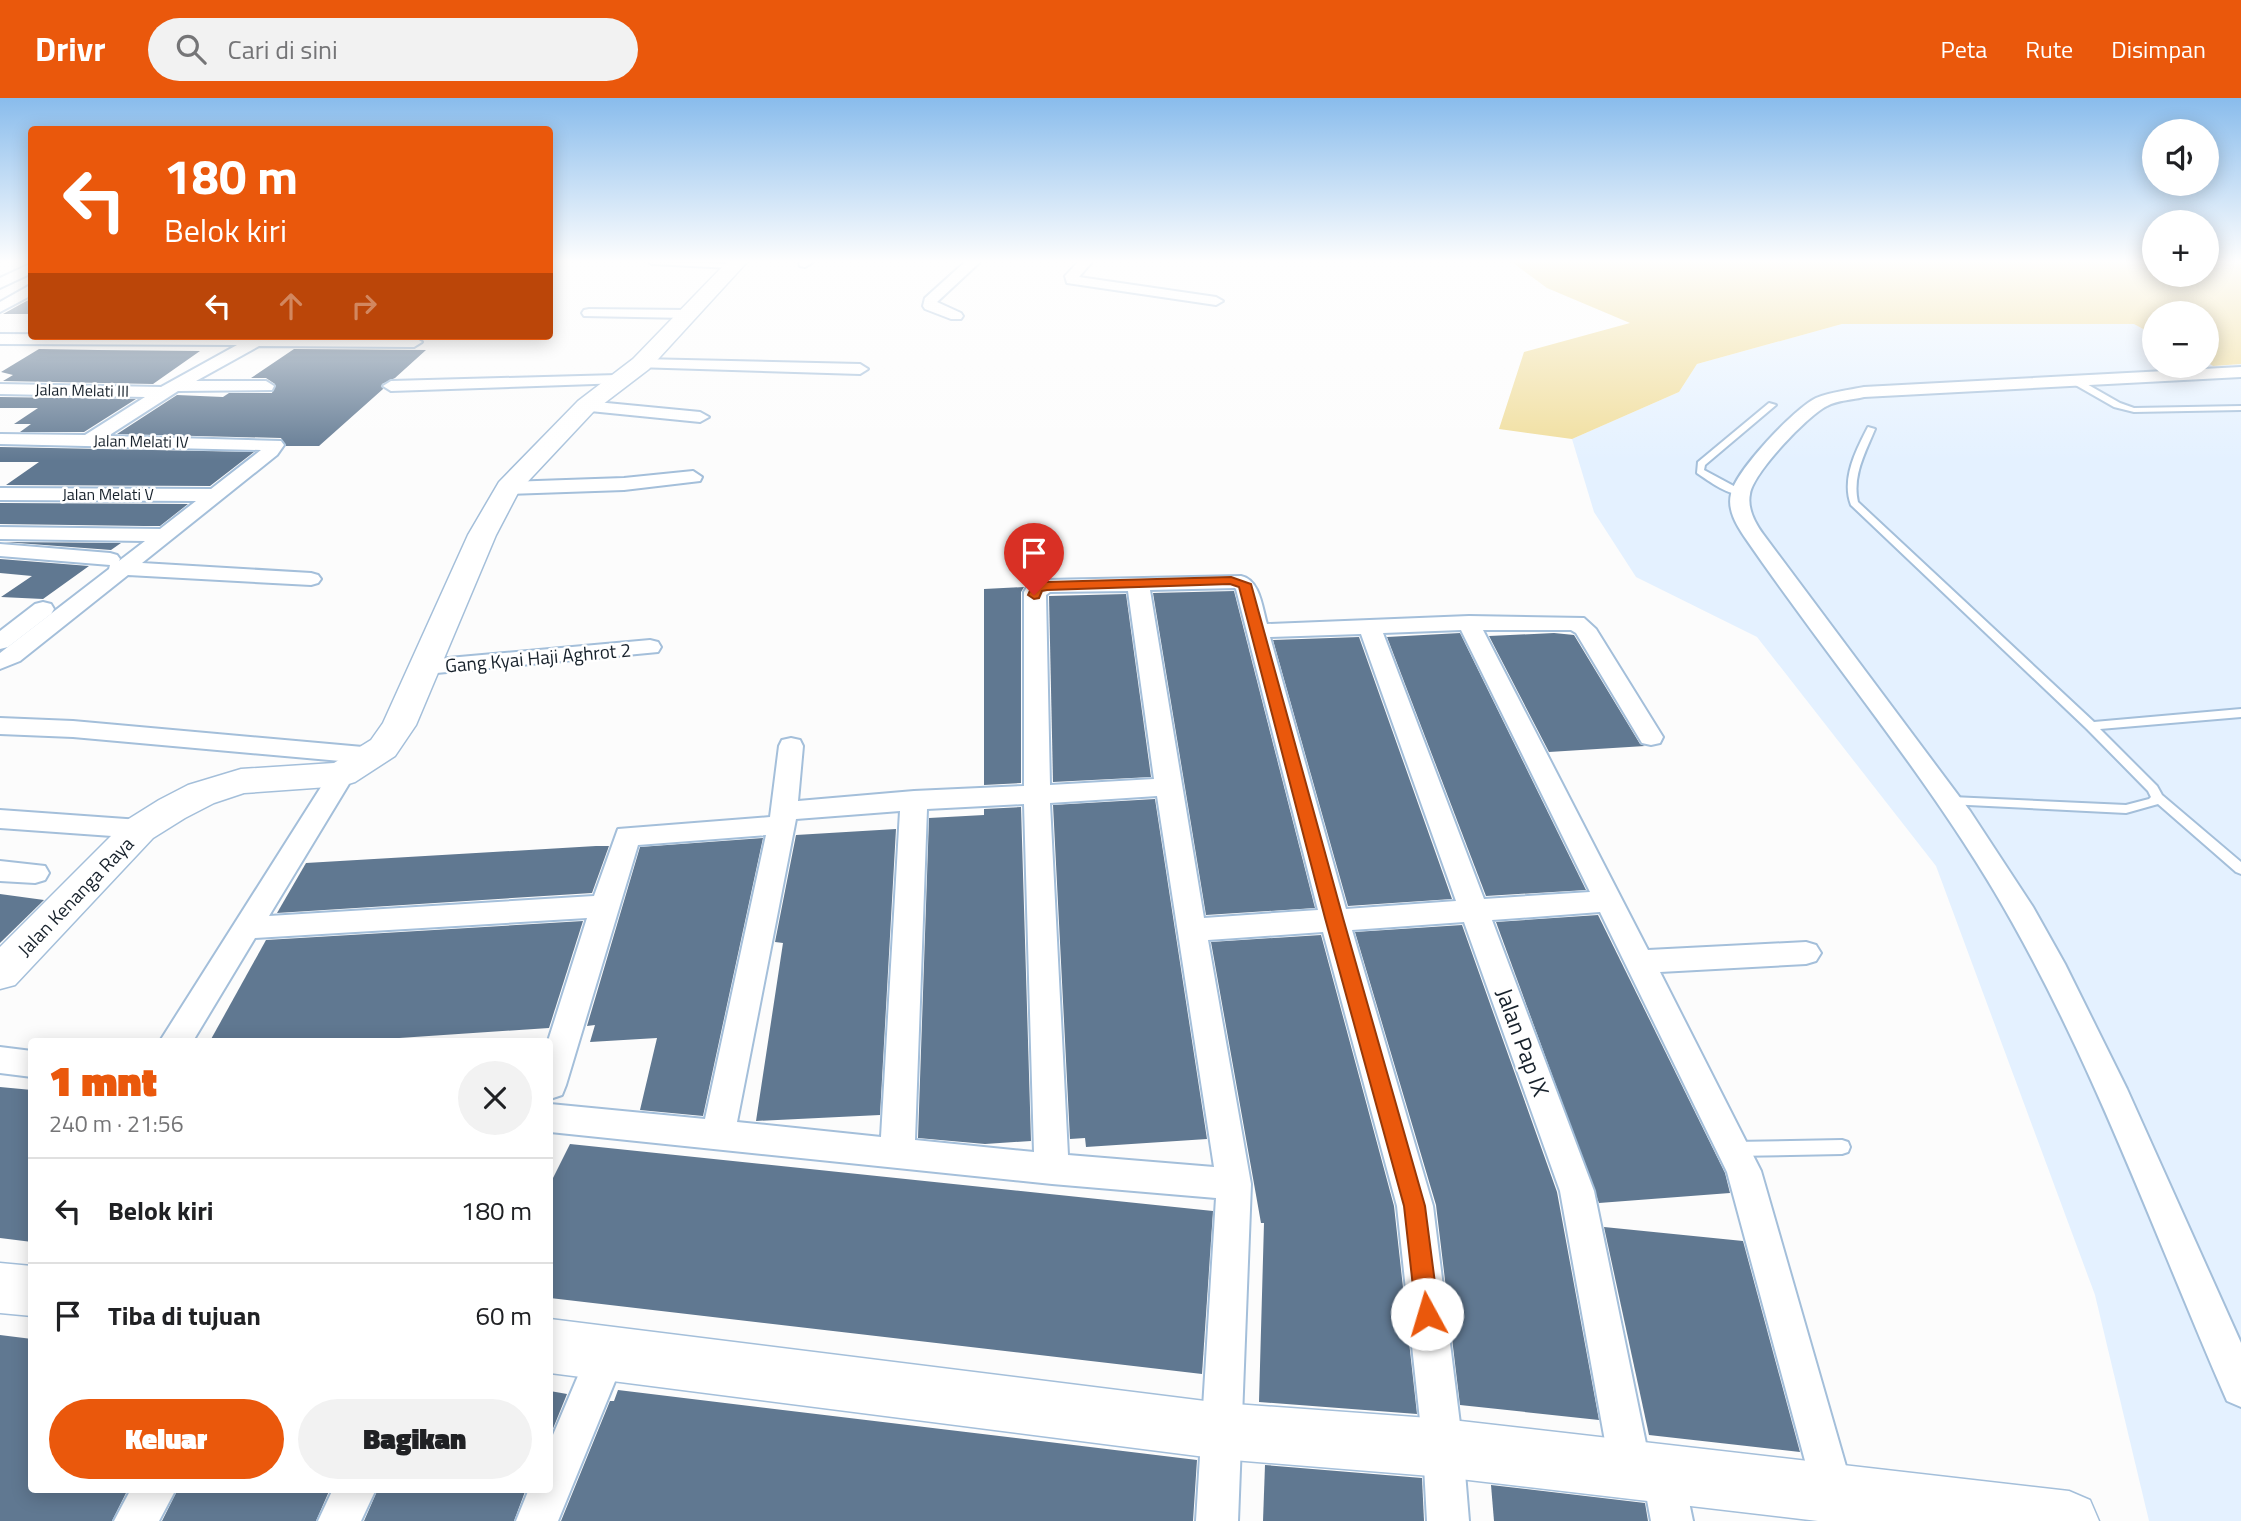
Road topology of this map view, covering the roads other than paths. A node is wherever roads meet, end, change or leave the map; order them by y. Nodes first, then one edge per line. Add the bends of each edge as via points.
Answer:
1 (674, 328) edge
2 (0, 339) edge
3 (28, 339) edge
4 (256, 340) edge
5 (337, 340) edge
6 (414, 342) dead end
7 (642, 364) junction
8 (860, 369) dead end
9 (2241, 372) edge
10 (617, 380) junction
11 (2075, 381) junction
12 (266, 386) dead end
13 (391, 386) dead end
14 (0, 389) edge
15 (170, 389) junction
16 (1772, 405) dead end
17 (586, 406) junction
18 (2241, 408) edge
19 (700, 416) dead end
20 (1871, 429) dead end
21 (0, 439) edge
22 (90, 440) junction
23 (693, 477) dead end
24 (508, 488) junction
25 (1740, 493) junction
26 (0, 494) edge
27 (216, 495) junction
28 (0, 533) edge
29 (141, 535) junction
30 (166, 535) junction
31 (0, 551) edge
32 (111, 565) junction
33 (311, 579) dead end
34 (1138, 583) junction
35 (0, 618) edge
36 (29, 620) junction
37 (1469, 623) junction
38 (1370, 628) junction
39 (1258, 631) junction
40 (0, 642) edge
41 (650, 647) dead end
42 (0, 662) edge
43 (426, 667) junction
44 (2241, 713) edge
45 (0, 726) edge
46 (2091, 726) junction
47 (1651, 737) dead end
48 (791, 746) dead end
49 (374, 756) junction
50 (342, 774) junction
51 (1168, 787) junction
52 (1037, 797) junction
53 (2157, 797) junction
54 (914, 800) junction
55 (1952, 801) junction
56 (0, 818) edge
57 (783, 818) junction
58 (141, 829) junction
59 (2241, 870) edge
60 (0, 871) edge
61 (35, 873) dead end
62 (1609, 901) junction
63 (604, 906) junction
64 (1476, 911) junction
65 (1334, 918) junction
66 (246, 928) junction
67 (1191, 930) junction
68 (1806, 953) dead end
69 (1639, 962) junction
70 (0, 973) edge
71 (178, 1038) edge
72 (555, 1040) edge
73 (553, 1058) edge
74 (0, 1060) edge
75 (28, 1064) edge
76 (553, 1118) edge
77 (718, 1135) junction
78 (1842, 1147) dead end
79 (1733, 1149) junction
80 (897, 1153) junction
81 (1052, 1169) junction
82 (1234, 1184) junction
83 (0, 1288) edge
84 (28, 1291) edge
85 (2228, 1332) edge
86 (553, 1346) edge
87 (608, 1352) junction
88 (2241, 1387) edge
89 (1221, 1432) junction
90 (1443, 1448) junction
91 (553, 1483) edge
92 (1655, 1488) edge
93 (152, 1493) edge
94 (353, 1493) edge
95 (549, 1493) edge
96 (1833, 1494) junction
97 (135, 1521) edge
98 (339, 1521) edge
99 (537, 1521) edge
100 (1217, 1521) edge
101 (1448, 1521) edge
102 (2069, 1521) edge

1 - 7 street
2 - 3 street
4 - 15 street
5 - 6 street
7 - 8 street
7 - 10 street
9 - 11 street
10 - 13 street
10 - 17 street
11 - 18 lane via 2134,410
11 - 25 street via 1864,392 1830,398 1766,454
12 - 15 street
14 - 15 street, Jalan Melati III
15 - 22 street
16 - 25 lane via 1700,464 1705,476
17 - 19 street
17 - 24 street
20 - 46 lane via 1852,477 1854,503
21 - 22 street, Jalan Melati IV
22 - 27 street, Jalan Melati IV via 275,445
23 - 24 street
24 - 43 street via 482,535
25 - 55 street via 1746,523 1756,539
26 - 27 street, Jalan Melati V
27 - 30 street
28 - 29 street
29 - 30 street
29 - 32 street
30 - 32 street
31 - 32 street
32 - 33 street
32 - 36 street
32 - 42 street
34 - 39 street via 1241,582
34 - 51 street
34 - 52 street via 1046,586 1035,592
35 - 36 street
36 - 40 street
37 - 38 street
37 - 47 street via 1579,624
37 - 62 street
38 - 39 street
38 - 64 street, Jalan Pap IX
39 - 65 street
41 - 43 street, Gang Kyai Haji Aghrot 2
43 - 49 street via 394,737
44 - 46 lane
45 - 49 street
46 - 53 lane
48 - 57 street
49 - 50 street
50 - 58 street via 241,781 201,794
50 - 66 street
51 - 52 street
51 - 67 street
52 - 54 street
52 - 81 street
53 - 55 lane via 2126,809
53 - 59 lane
54 - 57 street
54 - 80 street
55 - 85 street via 2024,917
56 - 58 street, Jalan Kenanga Raya
57 - 63 street via 630,835
57 - 77 street
58 - 70 street, Jalan Kenanga Raya
60 - 61 street
62 - 64 street
62 - 69 street
63 - 66 street
63 - 72 street
64 - 65 street
64 - 92 street, Jalan Pap IX via 1577,1191
65 - 67 street
65 - 90 street via 1415,1206
66 - 71 street
67 - 82 street
68 - 69 street
69 - 79 street
72 - 73 street
74 - 75 street
76 - 77 street
77 - 80 street
78 - 79 lane
79 - 96 street via 1744,1171
80 - 81 street
81 - 82 street
82 - 89 street
83 - 84 street
85 - 88 street
86 - 87 street
87 - 89 street
87 - 91 street
89 - 90 street
89 - 100 street
90 - 92 street
90 - 101 street
92 - 96 street
93 - 97 street
94 - 98 street
95 - 99 street
96 - 102 street

